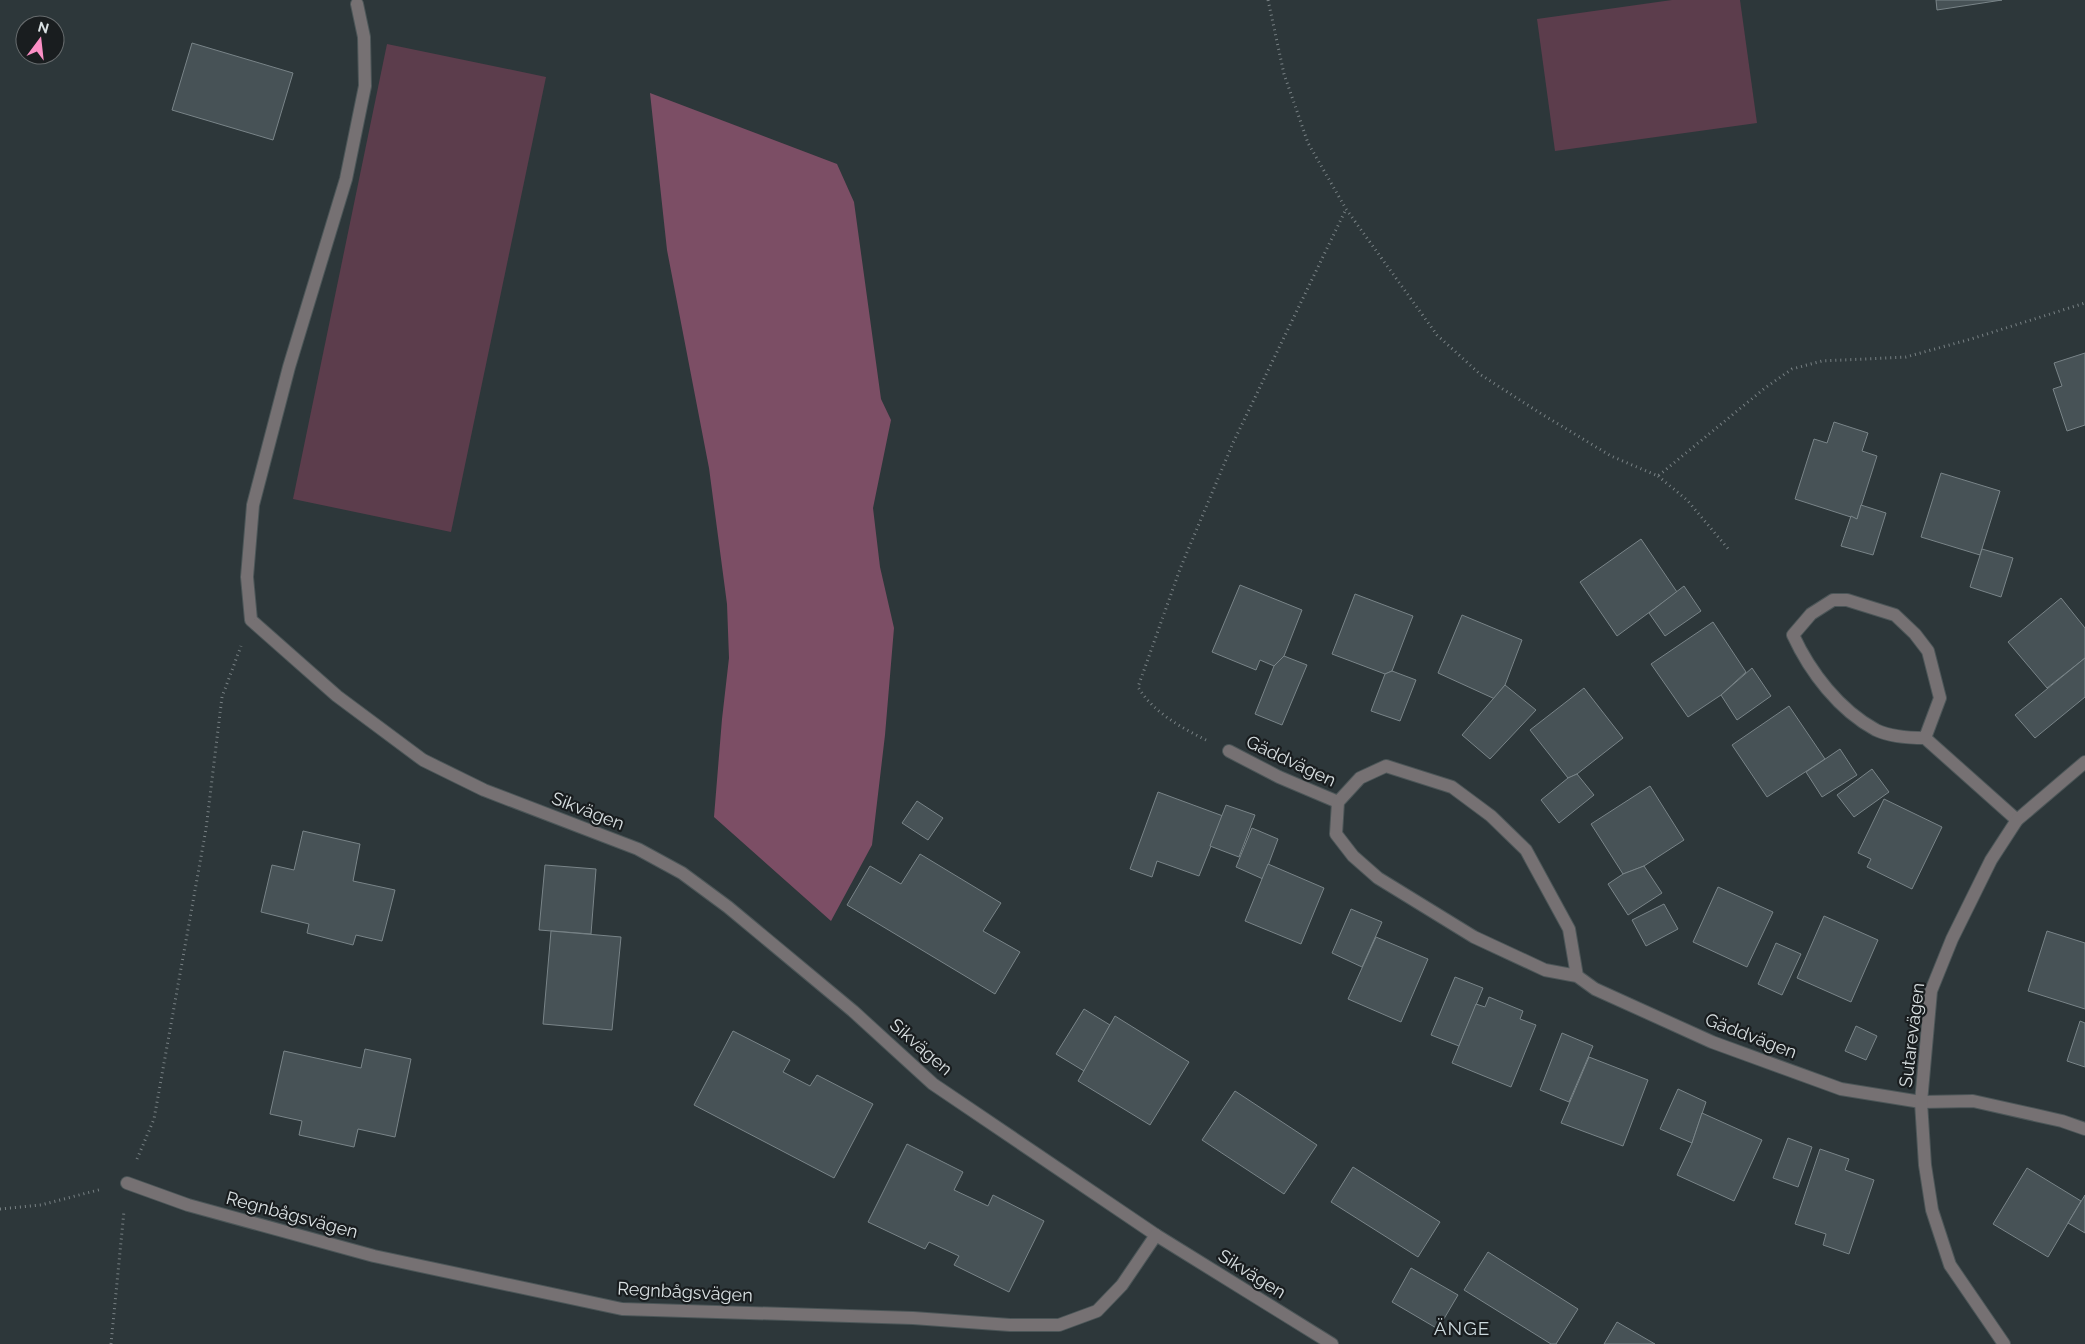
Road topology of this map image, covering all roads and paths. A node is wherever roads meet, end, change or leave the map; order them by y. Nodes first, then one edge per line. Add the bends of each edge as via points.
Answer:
1 (1268, 0) edge
2 (357, 4) dead end
3 (1346, 209) junction
4 (2085, 303) edge
5 (1658, 476) junction
6 (1730, 551) dead end
7 (251, 620) junction
8 (1926, 738) junction
9 (1229, 751) joint
10 (2085, 762) edge
11 (1338, 802) junction
12 (2017, 820) junction
13 (1577, 976) junction
14 (1921, 1102) junction
15 (2085, 1129) edge
16 (127, 1183) junction
17 (0, 1209) edge
18 (1156, 1235) junction
19 (111, 1344) edge
20 (1332, 1344) edge
21 (2004, 1344) edge

1 - 3 path via 1284,74 1308,143
2 - 7 street via 364,38 365,86 346,179 288,367 253,505 247,577
3 - 5 path via 1437,335 1481,374 1611,456
3 - 9 path via 1233,443 1180,569 1138,687 1146,700 1181,728
4 - 5 path via 1906,357 1822,362 1792,368
5 - 6 path via 1687,500
7 - 16 path via 222,696 206,829 154,1119
7 - 18 street, Sikvägen via 337,696 423,760 484,790 638,849 682,873 853,1011 933,1084
8 - 8 street via 1940,698 1928,651 1915,634 1895,615 1847,600 1833,600 1811,614 1793,635 1823,684 1849,710 1877,730 1905,738
8 - 12 street
9 - 11 street, Gäddvägen
10 - 12 street, Sutarevägen
11 - 13 street, Gäddvägen via 1336,834 1353,856 1378,878 1474,936 1545,970
11 - 13 street, Gäddvägen via 1360,778 1386,766 1452,787 1491,816 1526,850 1569,929
12 - 14 street, Sutarevägen via 1991,860 1952,939 1931,991
13 - 14 street, Gäddvägen via 1595,989 1712,1042 1841,1089
14 - 15 street, Gäddvägen via 1973,1102
14 - 21 street, Sutarevägen via 1932,1210 1950,1265
16 - 17 path via 41,1205
16 - 18 street, Regnbågsvägen via 188,1205 374,1256 622,1308 1059,1325 1097,1311 1122,1285
16 - 19 path
18 - 20 street, Sikvägen

